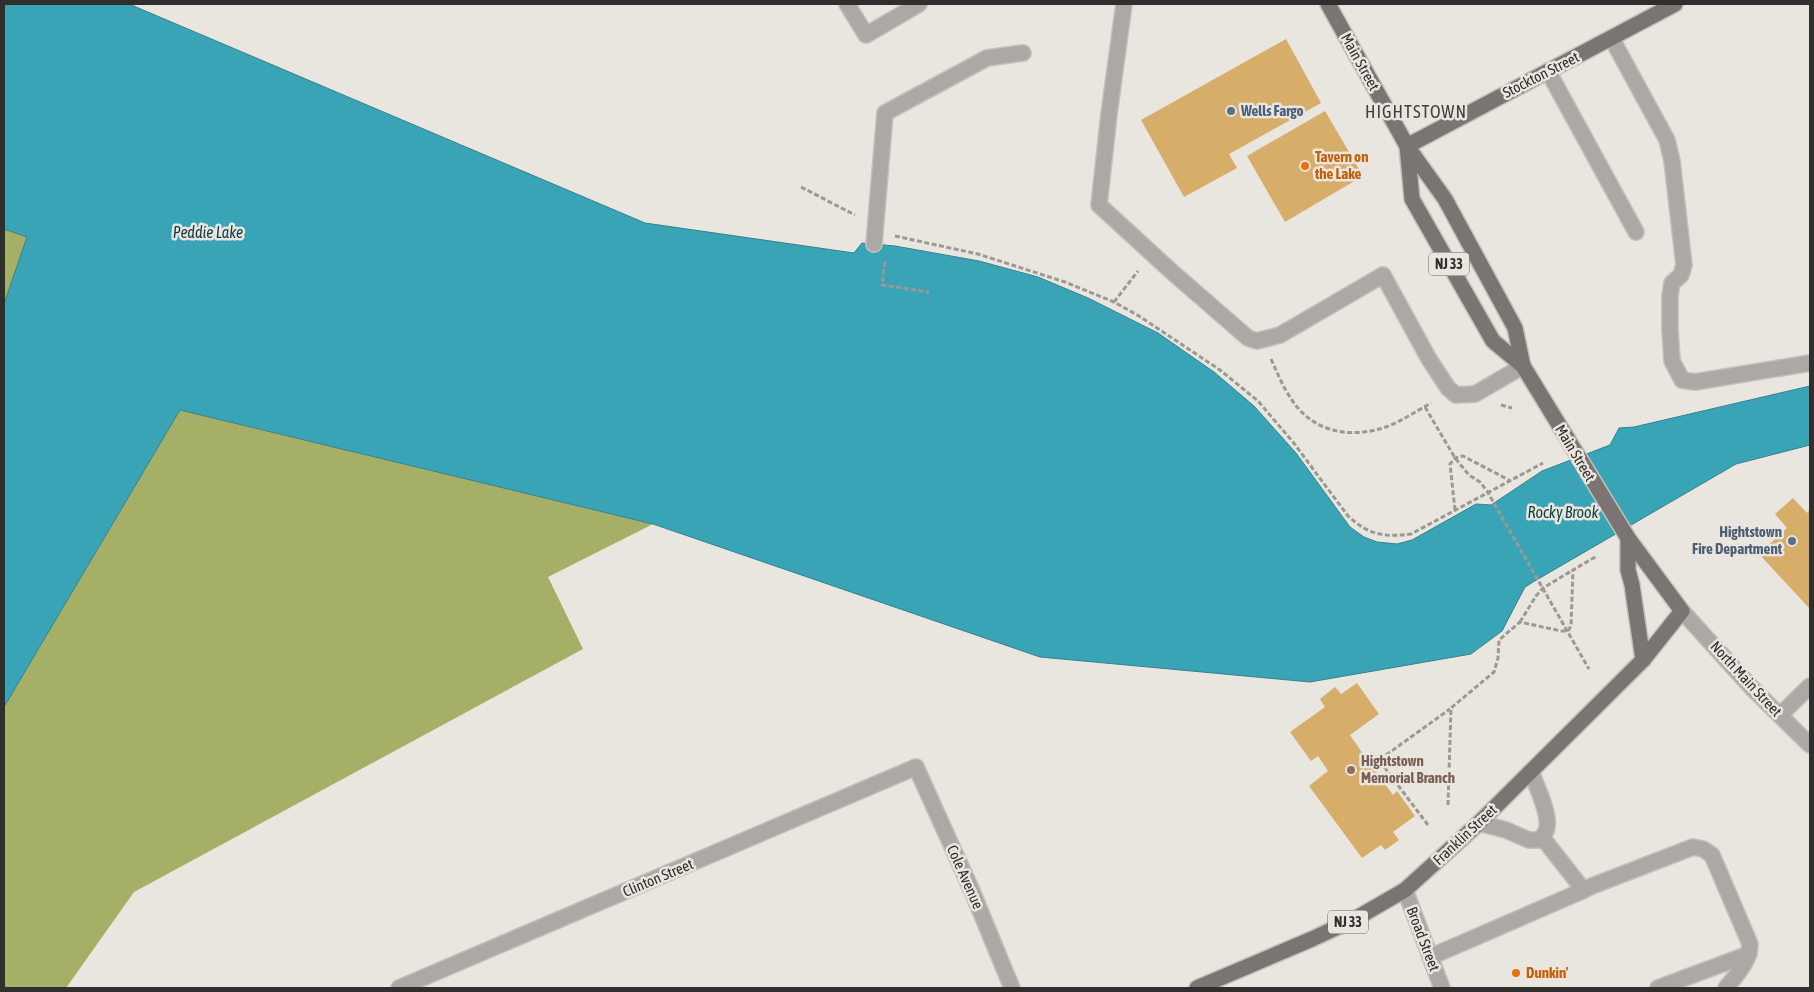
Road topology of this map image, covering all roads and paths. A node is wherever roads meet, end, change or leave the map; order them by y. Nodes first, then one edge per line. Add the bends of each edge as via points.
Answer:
1 (847, 4) edge
2 (919, 4) edge
3 (1124, 4) edge
4 (1328, 4) edge
5 (1675, 4) edge
6 (1612, 39) junction
7 (1023, 53) dead end
8 (1548, 71) junction
9 (1407, 146) junction
10 (801, 187) dead end
11 (876, 226) junction
12 (1636, 232) dead end
13 (874, 244) dead end
14 (886, 260) dead end
15 (1144, 264) dead end
16 (929, 292) dead end
17 (1114, 302) junction
18 (1267, 352) dead end
19 (1810, 363) edge
20 (1523, 366) junction
21 (1498, 404) dead end
22 (1425, 407) junction
23 (1436, 408) dead end
24 (1512, 408) dead end
25 (1455, 458) junction
26 (1543, 463) dead end
27 (1509, 480) junction
28 (1487, 491) junction
29 (1455, 510) junction
30 (1628, 538) junction
31 (1597, 556) dead end
32 (1573, 570) junction
33 (1543, 588) junction
34 (1682, 611) junction
35 (1520, 622) junction
36 (1568, 631) junction
37 (1642, 660) junction
38 (1589, 669) dead end
39 (1810, 686) edge
40 (1451, 708) junction
41 (1780, 715) junction
42 (1810, 745) edge
43 (916, 767) joint
44 (1530, 772) junction
45 (1448, 805) dead end
46 (1479, 823) junction
47 (1428, 825) dead end
48 (1542, 837) junction
49 (1404, 890) junction
50 (1582, 892) junction
51 (1750, 954) junction
52 (1430, 957) junction
53 (399, 988) edge
54 (1012, 988) edge
55 (1197, 988) edge
56 (1442, 988) edge
57 (1658, 988) edge
58 (1726, 988) edge

1 - 2 street via 866,35
3 - 20 street via 1099,205 1171,271 1248,338 1257,341 1280,335 1383,275 1429,359 1456,395 1475,394
4 - 9 main road, Main Street / NJ 33
5 - 6 main road, Stockton Street
6 - 8 main road, Stockton Street
6 - 19 street via 1667,140 1672,161 1684,265 1681,275 1672,283 1670,330 1672,361 1682,380 1695,382
7 - 11 street via 987,58 885,113
8 - 9 main road, Stockton Street
8 - 12 street
9 - 20 main road, Main Street / NJ 33 via 1445,199 1515,328
9 - 20 main road, Main Street / NJ 33 via 1412,199 1493,341
10 - 11 path
11 - 13 street
11 - 17 path via 889,235 978,254 1065,282
14 - 16 path via 882,285
15 - 17 path
17 - 29 path via 1212,364 1258,401 1359,526 1389,537 1411,534
18 - 22 path via 1290,398 1302,413 1318,425 1335,431 1368,433
20 - 30 main road, Main Street / NJ 33
21 - 24 path
22 - 23 path via 1431,403
22 - 25 path
25 - 27 path via 1463,456
25 - 28 path
25 - 29 path via 1450,464
26 - 27 path
27 - 28 path
28 - 29 path
28 - 33 path
30 - 34 main road, Main Street / NJ 33
30 - 37 main road via 1628,570
31 - 32 path
32 - 33 path
32 - 36 path via 1571,626
33 - 35 path
33 - 36 path
34 - 37 main road, Franklin Street / NJ 33
34 - 41 street, North Main Street
35 - 36 path
35 - 40 path via 1499,640 1494,672
36 - 38 path
37 - 44 main road, Franklin Street / NJ 33
39 - 41 street
40 - 45 path
40 - 47 path via 1379,760
41 - 42 street, North Main Street
43 - 53 street, Clinton Street
43 - 54 street, Cole Avenue
44 - 46 main road, Franklin Street / NJ 33
44 - 48 street via 1546,816 1547,830
46 - 48 street via 1529,840
46 - 49 main road, Franklin Street / NJ 33
48 - 50 street
49 - 52 street, Broad Street
49 - 55 main road, Franklin Street / NJ 33 via 1328,932
50 - 51 street via 1693,847 1703,849 1712,854 1750,944
50 - 52 street
51 - 57 street
51 - 58 street
52 - 56 street, Broad Street

